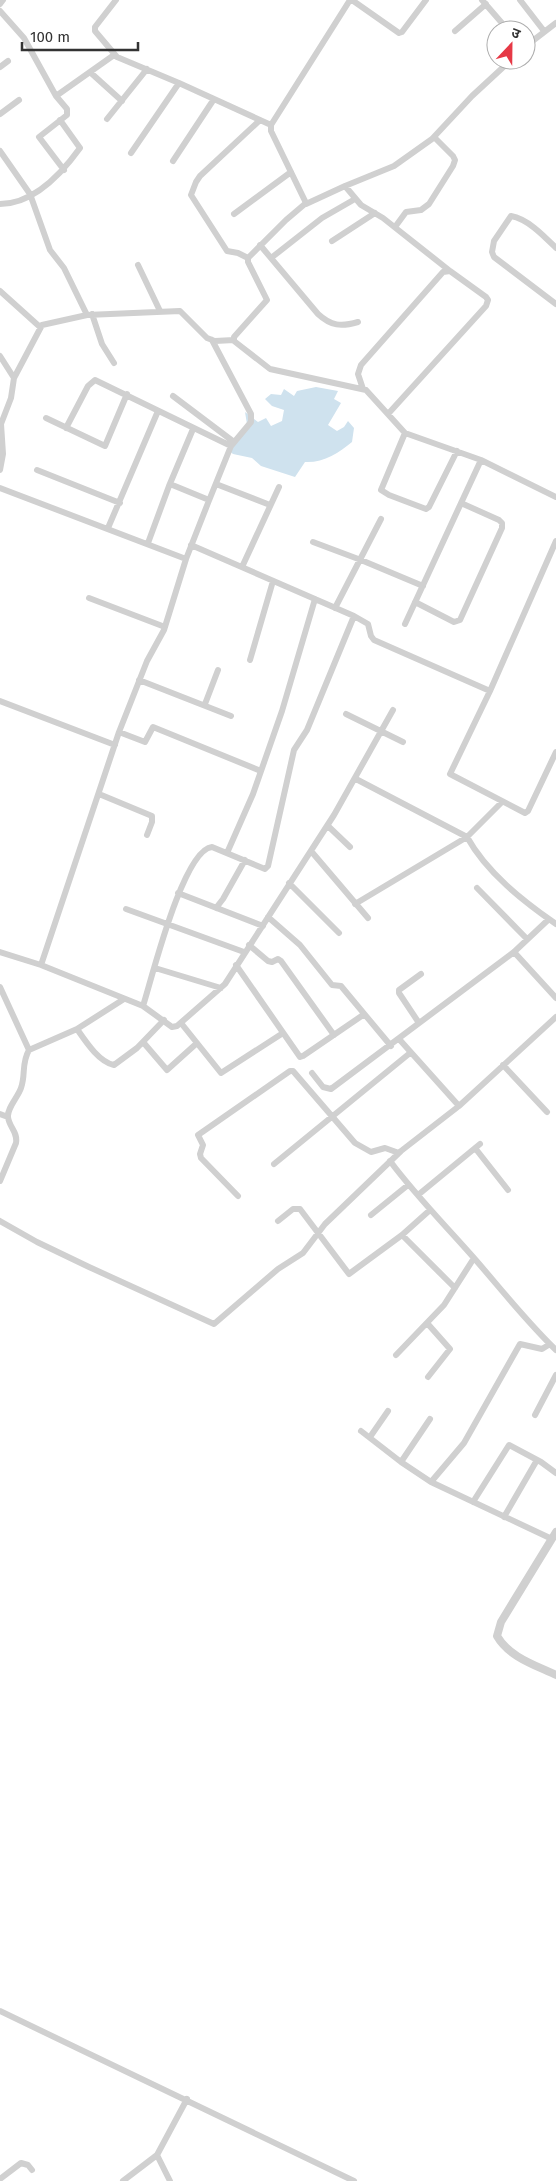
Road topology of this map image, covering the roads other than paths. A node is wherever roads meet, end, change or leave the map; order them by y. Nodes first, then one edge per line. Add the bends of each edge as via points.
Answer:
1 (3, 0) edge
2 (116, 0) edge
3 (351, 0) edge
4 (426, 0) edge
5 (520, 0) edge
6 (484, 2) edge
7 (0, 4) edge
8 (0, 11) edge
9 (499, 20) edge
10 (556, 22) edge
11 (455, 32) dead end
12 (544, 32) junction
13 (536, 38) edge
14 (114, 55) junction
15 (8, 61) dead end
16 (0, 67) edge
17 (147, 69) junction
18 (500, 70) edge
19 (90, 73) junction
20 (180, 83) junction
21 (56, 96) junction
22 (214, 98) junction
23 (19, 100) dead end
24 (122, 101) junction
25 (0, 114) edge
26 (107, 119) dead end
27 (60, 120) junction
28 (260, 120) junction
29 (271, 125) junction
30 (434, 137) junction
31 (0, 151) edge
32 (130, 154) dead end
33 (173, 161) dead end
34 (64, 170) junction
35 (291, 172) junction
36 (345, 186) junction
37 (30, 194) junction
38 (355, 199) junction
39 (0, 204) edge
40 (306, 204) junction
41 (375, 213) junction
42 (234, 214) dead end
43 (394, 227) junction
44 (332, 241) dead end
45 (260, 246) junction
46 (556, 248) edge
47 (248, 258) junction
48 (271, 258) junction
49 (138, 264) dead end
50 (450, 272) junction
51 (0, 291) edge
52 (556, 304) edge
53 (160, 310) junction
54 (89, 315) junction
55 (358, 322) dead end
56 (40, 328) junction
57 (212, 340) junction
58 (234, 340) junction
59 (0, 356) edge
60 (114, 363) dead end
61 (2, 366) edge
62 (14, 378) junction
63 (363, 389) junction
64 (127, 394) junction
65 (173, 396) dead end
66 (158, 412) junction
67 (388, 414) junction
68 (46, 418) dead end
69 (1, 424) edge
70 (66, 428) junction
71 (194, 429) junction
72 (405, 433) junction
73 (232, 444) junction
74 (457, 451) junction
75 (481, 460) junction
76 (0, 470) edge
77 (36, 470) dead end
78 (170, 484) junction
79 (216, 484) junction
80 (279, 487) dead end
81 (0, 488) edge
82 (556, 498) edge
83 (209, 500) junction
84 (120, 503) junction
85 (461, 503) junction
86 (270, 505) junction
87 (381, 519) dead end
88 (108, 528) junction
89 (556, 540) edge
90 (313, 542) dead end
91 (148, 543) junction
92 (191, 545) junction
93 (186, 558) junction
94 (362, 560) junction
95 (242, 568) junction
96 (273, 581) junction
97 (422, 586) junction
98 (88, 598) dead end
99 (315, 599) junction
100 (415, 602) junction
101 (336, 608) junction
102 (354, 616) junction
103 (405, 624) dead end
104 (165, 626) junction
105 (250, 660) dead end
106 (218, 670) dead end
107 (140, 680) junction
108 (490, 691) junction
109 (0, 701) edge
110 (204, 704) junction
111 (392, 710) dead end
112 (346, 714) dead end
113 (231, 716) dead end
114 (119, 732) junction
115 (381, 732) junction
116 (403, 742) dead end
117 (115, 745) junction
118 (555, 757) edge
119 (261, 771) junction
120 (356, 779) junction
121 (99, 794) junction
122 (502, 802) junction
123 (328, 826) junction
124 (147, 835) dead end
125 (467, 837) junction
126 (350, 847) dead end
127 (311, 851) junction
128 (227, 853) junction
129 (245, 860) junction
130 (289, 884) junction
131 (477, 888) dead end
132 (178, 893) junction
133 (356, 904) junction
134 (216, 908) junction
135 (126, 909) dead end
136 (268, 917) junction
137 (368, 918) dead end
138 (549, 919) junction
139 (556, 924) edge
140 (168, 925) junction
141 (263, 926) junction
142 (339, 933) dead end
143 (527, 939) junction
144 (249, 945) junction
145 (0, 952) edge
146 (244, 952) junction
147 (514, 952) junction
148 (41, 965) junction
149 (236, 965) junction
150 (155, 968) junction
151 (421, 974) dead end
152 (0, 987) edge
153 (221, 988) junction
154 (556, 998) edge
155 (124, 999) junction
156 (143, 1006) junction
157 (363, 1015) junction
158 (556, 1016) edge
159 (164, 1020) junction
160 (181, 1022) junction
161 (419, 1024) junction
162 (77, 1029) junction
163 (283, 1033) junction
164 (334, 1035) junction
165 (399, 1039) junction
166 (143, 1042) junction
167 (197, 1043) junction
168 (390, 1046) junction
169 (30, 1050) junction
170 (410, 1053) junction
171 (503, 1065) junction
172 (312, 1073) dead end
173 (458, 1106) junction
174 (547, 1112) dead end
175 (0, 1114) edge
176 (331, 1116) junction
177 (8, 1118) junction
178 (399, 1153) junction
179 (390, 1161) junction
180 (274, 1164) dead end
181 (0, 1181) edge
182 (408, 1185) junction
183 (508, 1190) dead end
184 (418, 1195) junction
185 (238, 1196) dead end
186 (430, 1210) junction
187 (371, 1215) dead end
188 (0, 1220) edge
189 (278, 1221) dead end
190 (319, 1232) junction
191 (402, 1234) junction
192 (474, 1258) junction
193 (455, 1288) junction
194 (427, 1323) junction
195 (550, 1344) junction
196 (556, 1350) edge
197 (396, 1355) dead end
198 (556, 1375) edge
199 (428, 1377) dead end
200 (388, 1411) dead end
201 (535, 1415) dead end
202 (430, 1419) dead end
203 (361, 1430) dead end
204 (370, 1437) junction
205 (537, 1460) junction
206 (401, 1462) junction
207 (556, 1473) edge
208 (431, 1482) junction
209 (473, 1502) junction
210 (504, 1517) junction
211 (554, 1536) edge
212 (556, 1675) edge
213 (0, 2010) edge
214 (187, 2099) junction
215 (156, 2155) junction
216 (32, 2170) dead end
217 (0, 2179) edge
218 (123, 2181) edge
219 (170, 2181) edge
220 (354, 2181) edge

1 - 7 street
2 - 14 street via 95,27 95,32
3 - 4 street via 398,33
3 - 29 street
5 - 12 street
6 - 9 street
6 - 11 street
8 - 21 street via 24,38
10 - 12 street
12 - 13 street
14 - 17 street
14 - 19 street
15 - 16 street
17 - 20 street
17 - 24 street
18 - 30 street
19 - 21 street
19 - 24 street
20 - 22 street
20 - 32 street
21 - 27 street via 68,111
22 - 28 street
22 - 33 street
23 - 25 street
24 - 26 street
27 - 34 street via 80,146
27 - 34 street via 39,138
28 - 29 street
28 - 47 street via 200,176 191,195 227,251
29 - 35 street
30 - 36 street via 394,166
30 - 43 street via 454,156 453,166 429,204 421,210 406,212
31 - 37 street
34 - 37 street
35 - 40 street
35 - 42 street
36 - 38 street
36 - 40 street
37 - 39 street via 11,204
37 - 54 street via 50,250 64,268
38 - 41 street
38 - 48 street via 322,218
40 - 45 street
41 - 43 street
41 - 44 street
43 - 50 street
45 - 47 street
45 - 48 street
46 - 52 street via 528,224 511,216 494,241 492,252 494,257
47 - 58 street via 267,300
48 - 55 street via 327,322 345,326
49 - 53 street
50 - 63 street via 443,272 361,365 358,374
50 - 67 street via 486,297 486,306
51 - 56 street
53 - 54 street
53 - 57 street via 183,312 202,335
54 - 56 street via 49,322
54 - 60 street
56 - 62 street
57 - 58 street
57 - 73 street via 251,418 248,427
58 - 63 street via 270,369
59 - 61 street
61 - 62 street
62 - 69 street via 11,398
63 - 67 street
64 - 66 street
64 - 70 street via 93,381 80,398
64 - 70 street via 105,446
65 - 73 street
66 - 71 street
66 - 84 street
67 - 72 street
68 - 70 street
69 - 76 street via 3,454
71 - 73 street
71 - 78 street
72 - 74 street
72 - 74 street via 381,490 426,509
73 - 79 street
74 - 75 street
75 - 82 street
75 - 85 street
77 - 84 street
78 - 83 street
78 - 91 street
79 - 83 street
79 - 86 street
80 - 86 street
81 - 88 street
83 - 92 street
84 - 88 street
85 - 97 street
85 - 100 street via 499,520 502,528 460,620 454,622
86 - 95 street
87 - 94 street
88 - 91 street
89 - 108 street
90 - 94 street
91 - 93 street
92 - 93 street
92 - 95 street
93 - 104 street
94 - 97 street
94 - 101 street
95 - 96 street
96 - 99 street
96 - 105 street
97 - 100 street
98 - 104 street
99 - 101 street
99 - 119 street
100 - 103 street
101 - 102 street
102 - 108 street via 368,624 374,640
102 - 129 street via 307,730 294,750 268,866 265,868
104 - 107 street
106 - 110 street
107 - 110 street
107 - 114 street
108 - 122 street via 450,774
109 - 117 street
110 - 113 street
111 - 115 street
112 - 115 street
114 - 117 street
114 - 119 street via 145,742 153,727
115 - 116 street
115 - 120 street
117 - 121 street
118 - 122 street via 528,812 523,813
119 - 128 street
120 - 123 street
120 - 125 street
121 - 124 street via 152,816
121 - 148 street
122 - 125 street
123 - 126 street
123 - 127 street
125 - 133 street
125 - 138 street via 496,874
127 - 130 street
127 - 133 street
128 - 129 street
128 - 132 street via 212,847 200,852
129 - 134 street
130 - 136 street
130 - 142 street
131 - 143 street
132 - 134 street
132 - 140 street
133 - 137 street
134 - 141 street
135 - 140 street
136 - 141 street
136 - 157 street via 300,945 332,985 341,986
138 - 139 street
138 - 143 street
140 - 146 street
140 - 150 street
141 - 144 street
143 - 147 street
144 - 146 street
144 - 164 street via 271,962 281,961
145 - 148 street
146 - 149 street
147 - 154 street
147 - 161 street
148 - 155 street
149 - 153 street
149 - 163 street
150 - 153 street
150 - 156 street
151 - 161 street via 399,993
152 - 169 street
153 - 160 street
155 - 156 street
155 - 162 street
156 - 159 street
157 - 164 street
157 - 168 street
158 - 171 street
159 - 160 street via 174,1027
159 - 166 street
160 - 167 street
161 - 165 street
162 - 166 street via 106,1062 114,1065
162 - 169 street
163 - 164 street via 301,1057
163 - 167 street via 223,1073
165 - 168 street
165 - 170 street
166 - 167 street via 167,1070
168 - 172 street via 329,1090
169 - 177 street via 24,1061 21,1089
170 - 173 street
170 - 176 street
171 - 173 street
171 - 174 street
173 - 178 street
175 - 177 street
176 - 178 street via 362,1148 371,1152 386,1148
176 - 180 street
176 - 185 street via 290,1071 202,1130 198,1135 203,1145 200,1156
177 - 181 street via 17,1137
178 - 179 street
179 - 182 street
179 - 190 street
182 - 184 street
182 - 187 street
183 - 184 street via 477,1146
184 - 186 street
186 - 191 street
186 - 192 street
188 - 190 street via 37,1242 213,1324 303,1253
189 - 190 street via 296,1208
190 - 191 street via 349,1274
191 - 193 street
192 - 193 street
192 - 195 street
193 - 194 street
194 - 197 street
194 - 199 street via 450,1349
195 - 196 street
195 - 208 street via 542,1349 520,1344 464,1443
198 - 201 street
200 - 204 street
202 - 206 street
203 - 204 street
204 - 206 street
205 - 207 street
205 - 209 street via 508,1445
205 - 210 street
206 - 208 street
208 - 209 street
209 - 210 street
210 - 211 street
211 - 212 street via 501,1622 497,1636 512,1654
213 - 214 street
214 - 215 street
214 - 220 street
215 - 218 street
215 - 219 street
216 - 217 street via 21,2163

